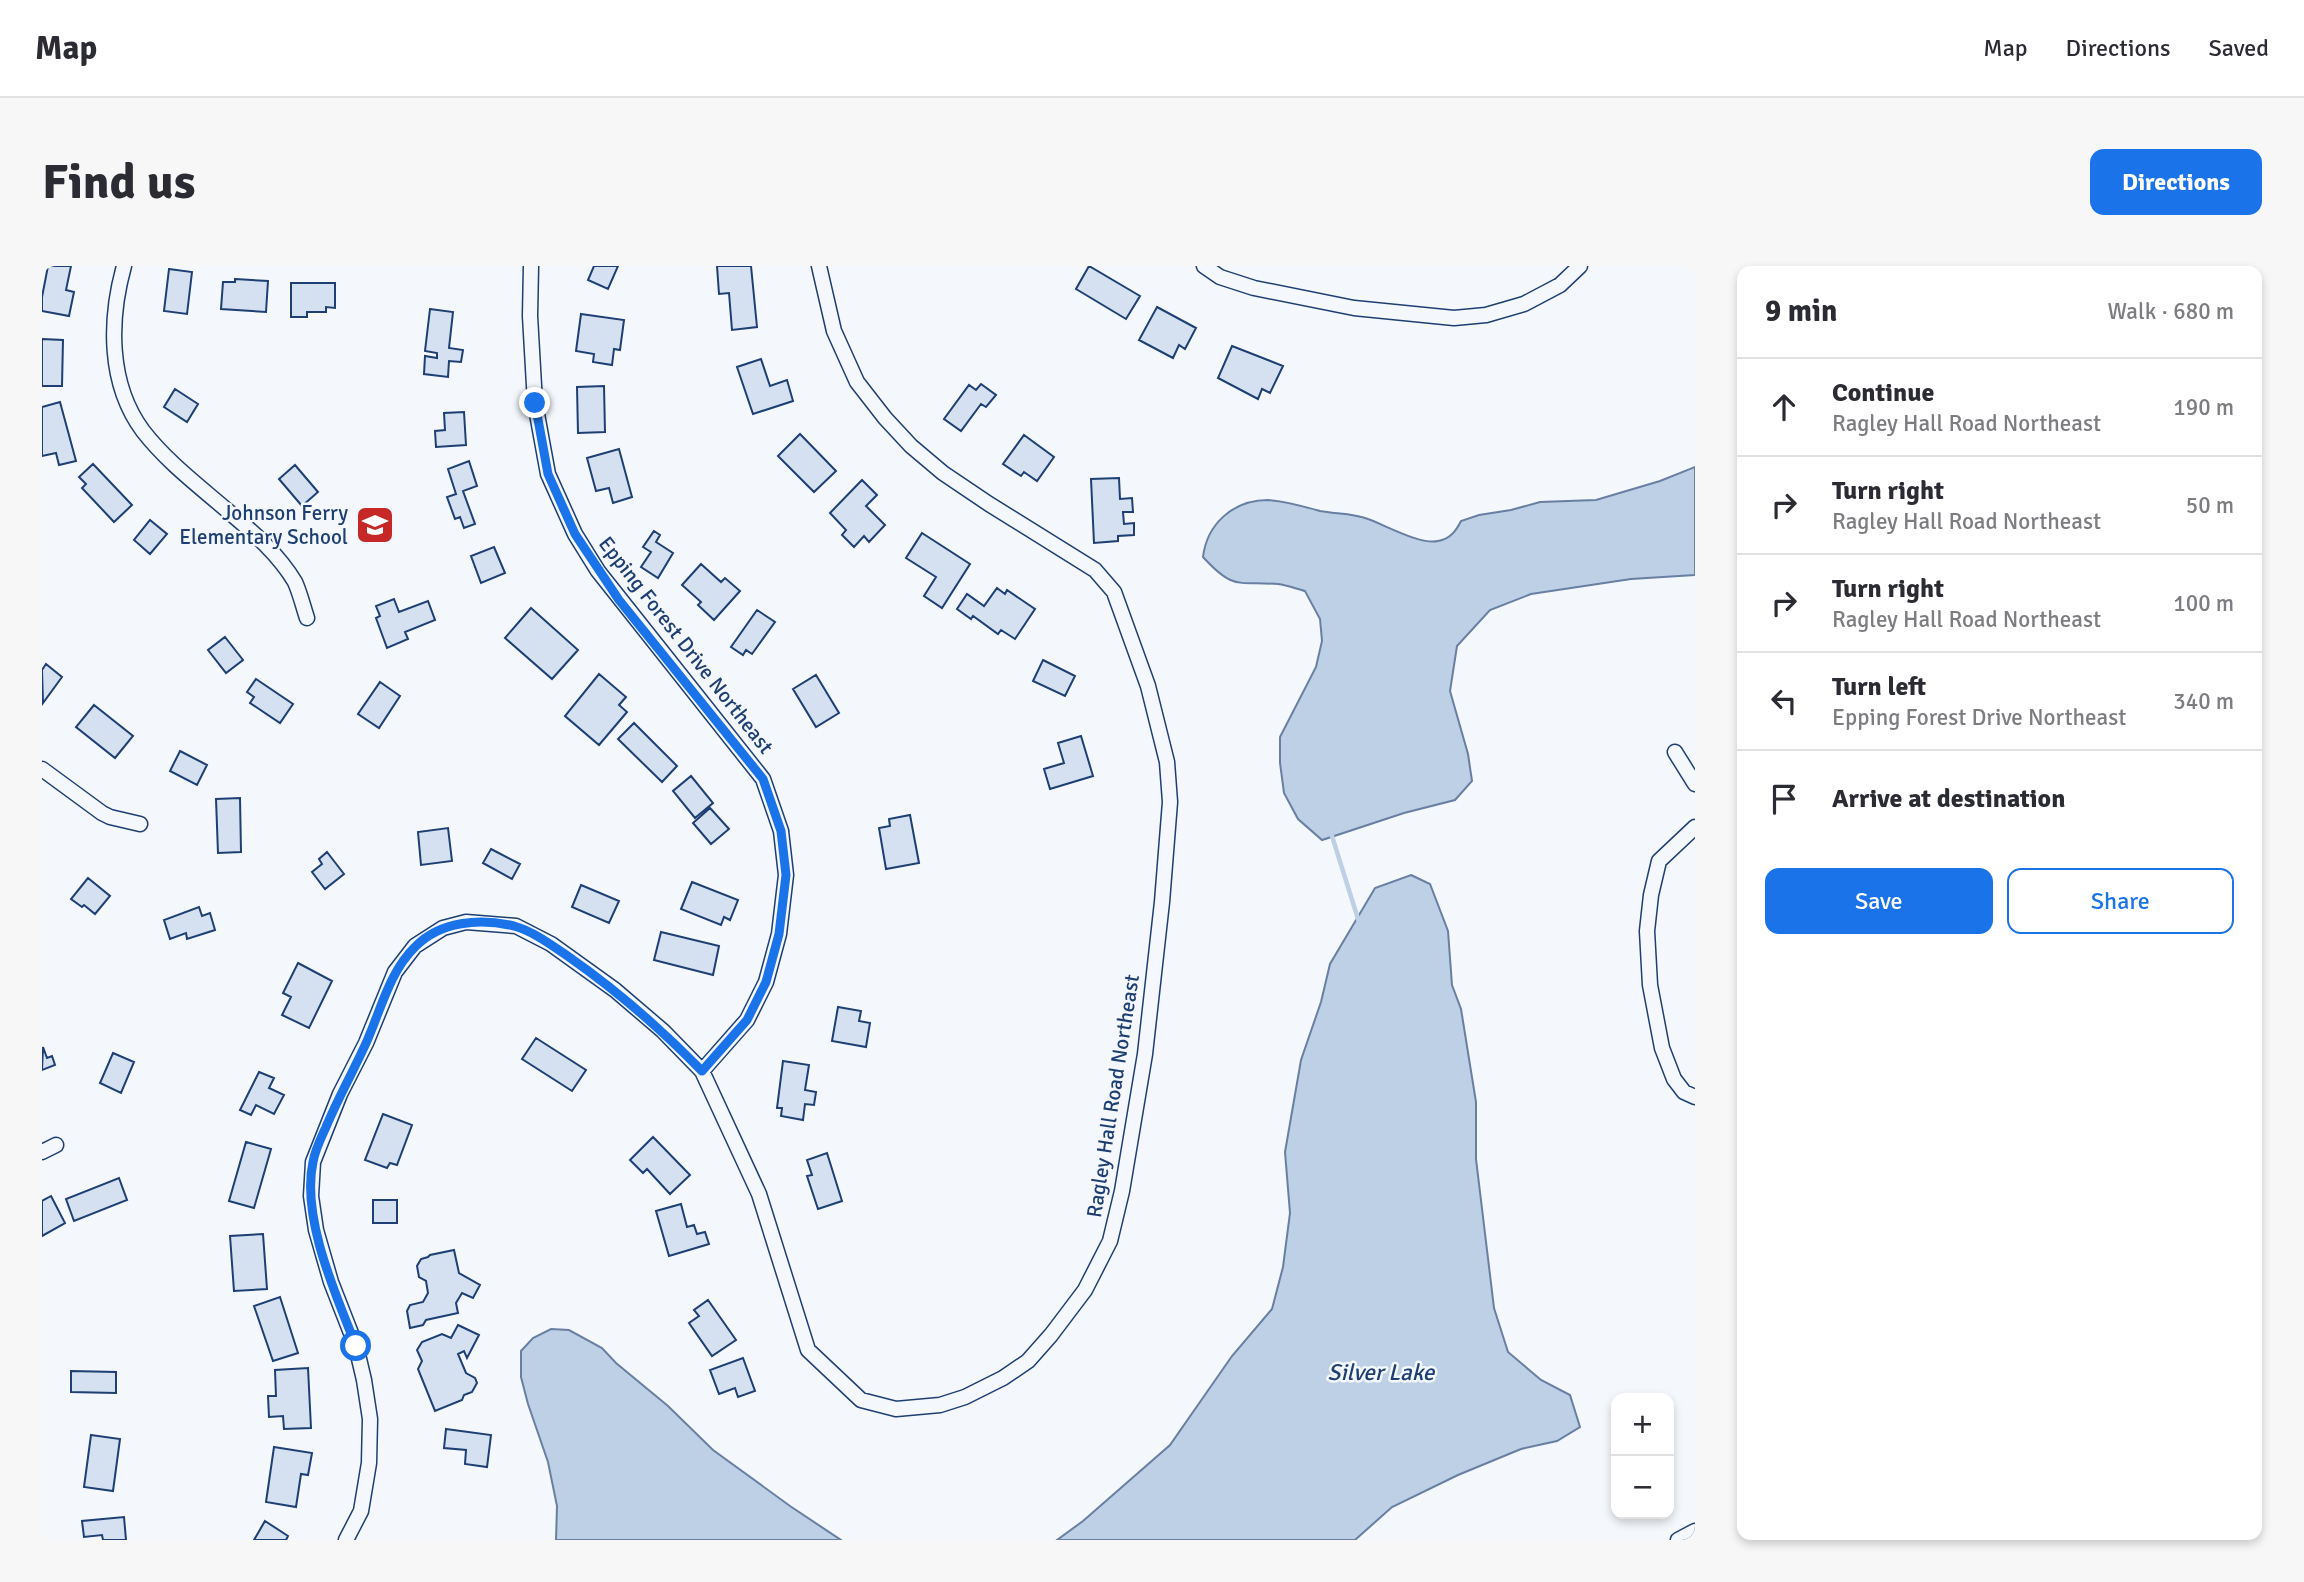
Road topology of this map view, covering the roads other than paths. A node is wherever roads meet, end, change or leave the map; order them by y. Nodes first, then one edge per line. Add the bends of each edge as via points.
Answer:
1 (124, 266) edge
2 (531, 266) edge
3 (819, 266) edge
4 (1205, 266) edge
5 (1580, 266) edge
6 (307, 618) dead end
7 (1675, 752) dead end
8 (42, 769) edge
9 (1695, 785) edge
10 (140, 824) dead end
11 (1695, 827) edge
12 (702, 1071) junction
13 (1695, 1097) edge
14 (55, 1145) dead end
15 (42, 1152) edge
16 (1695, 1531) edge
17 (346, 1540) edge
18 (1678, 1540) edge

1 - 6 street via 113,328 126,403 169,460 253,532 285,569 296,584
2 - 12 street, Epping Forest Drive Northeast via 535,403 548,474 598,571 763,779 781,831 786,875 779,934 766,982 747,1020
3 - 12 street, Ragley Hall Road Northeast via 834,331 858,382 885,418 943,473 1096,570 1114,592 1148,686 1167,762 1170,802 1145,1054 1110,1241 1085,1290 1051,1335 1028,1361 1003,1378 940,1405 896,1409 860,1400 808,1350 759,1194
4 - 5 street via 1220,277 1254,288 1354,308 1454,318 1524,304 1560,285
7 - 9 street
8 - 10 street via 102,813
11 - 13 street via 1659,861 1647,931 1650,985 1662,1048 1674,1079
12 - 17 street, Ragley Hall Road Northeast via 615,990 551,944 516,926 466,922 443,928 415,946 396,972 313,1162 316,1230 356,1346 370,1419 369,1463 360,1511
14 - 15 street
16 - 18 street

